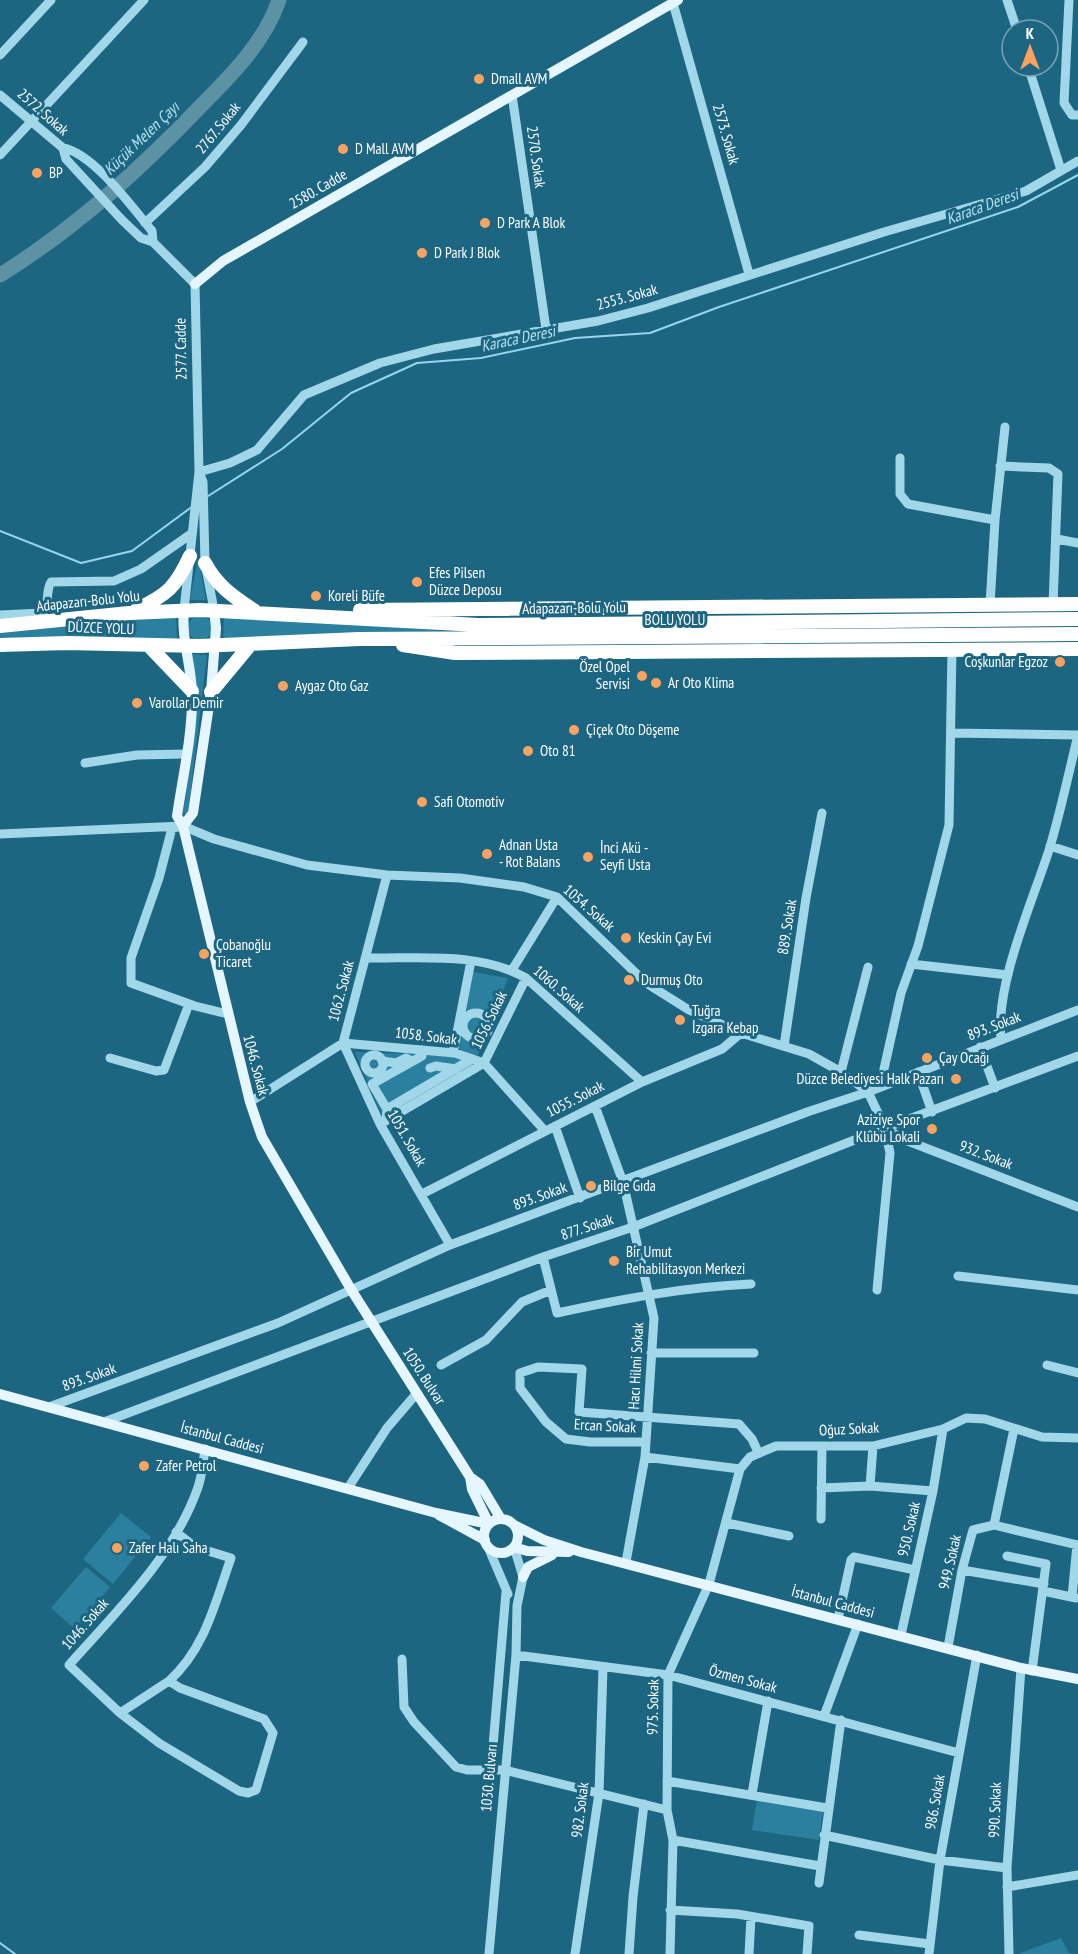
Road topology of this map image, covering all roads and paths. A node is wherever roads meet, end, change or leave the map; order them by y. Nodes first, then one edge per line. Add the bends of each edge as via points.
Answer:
1 (51, 0) edge
2 (144, 0) edge
3 (1007, 0) edge
4 (1069, 0) edge
5 (676, 2) edge
6 (1013, 18) edge
7 (303, 42) dead end
8 (0, 55) edge
9 (1032, 78) edge
10 (0, 94) edge
11 (512, 95) junction
12 (1078, 115) edge
13 (31, 122) junction
14 (63, 148) junction
15 (0, 155) edge
16 (1078, 161) edge
17 (1061, 170) junction
18 (145, 223) junction
19 (153, 242) junction
20 (749, 274) junction
21 (195, 284) junction
22 (546, 329) junction
23 (1005, 427) dead end
24 (900, 458) dead end
25 (1000, 466) junction
26 (199, 472) junction
27 (200, 485) junction
28 (994, 520) junction
29 (193, 531) junction
30 (1057, 539) junction
31 (1078, 543) edge
32 (190, 556) junction
33 (205, 563) junction
34 (1053, 604) junction
35 (1078, 604) edge
36 (990, 605) junction
37 (184, 610) junction
38 (214, 610) junction
39 (257, 612) junction
40 (129, 613) junction
41 (0, 615) edge
42 (308, 615) junction
43 (1078, 619) edge
44 (0, 626) edge
45 (1078, 634) edge
46 (359, 639) junction
47 (0, 645) edge
48 (250, 645) junction
49 (149, 646) junction
50 (186, 646) junction
51 (207, 646) junction
52 (952, 648) junction
53 (1078, 649) edge
54 (192, 691) junction
55 (211, 693) junction
56 (951, 733) junction
57 (1078, 735) edge
58 (186, 754) junction
59 (85, 763) dead end
60 (822, 813) dead end
61 (183, 826) junction
62 (0, 834) edge
63 (1050, 846) junction
64 (1078, 855) edge
65 (387, 875) junction
66 (557, 897) junction
67 (366, 958) junction
68 (471, 961) junction
69 (911, 964) junction
70 (868, 967) dead end
71 (512, 970) junction
72 (1008, 975) junction
73 (526, 978) junction
74 (189, 1004) junction
75 (1078, 1010) edge
76 (228, 1014) junction
77 (460, 1023) junction
78 (488, 1031) junction
79 (741, 1033) junction
80 (498, 1035) junction
81 (1001, 1039) junction
82 (344, 1043) junction
83 (784, 1046) junction
84 (980, 1047) junction
85 (422, 1053) junction
86 (453, 1053) junction
87 (349, 1054) junction
88 (1078, 1056) edge
89 (110, 1058) dead end
90 (366, 1059) junction
91 (472, 1059) junction
92 (382, 1061) junction
93 (412, 1061) junction
94 (484, 1064) junction
95 (429, 1068) junction
96 (458, 1069) junction
97 (842, 1072) junction
98 (918, 1072) junction
99 (381, 1075) junction
100 (437, 1081) junction
101 (642, 1082) junction
102 (884, 1085) junction
103 (995, 1088) junction
104 (868, 1092) junction
105 (250, 1102) junction
106 (595, 1106) junction
107 (387, 1109) junction
108 (932, 1112) junction
109 (383, 1122) junction
110 (555, 1126) junction
111 (885, 1128) junction
112 (545, 1131) junction
113 (622, 1182) junction
114 (422, 1194) junction
115 (580, 1197) junction
116 (1078, 1207) edge
117 (633, 1227) junction
118 (450, 1245) junction
119 (543, 1257) junction
120 (958, 1275) dead end
121 (751, 1284) dead end
122 (551, 1290) junction
123 (877, 1290) dead end
124 (1078, 1290) edge
125 (352, 1291) junction
126 (650, 1293) junction
127 (372, 1322) junction
128 (651, 1353) junction
129 (754, 1353) dead end
130 (441, 1365) dead end
131 (1047, 1365) dead end
132 (1078, 1373) edge
133 (417, 1393) junction
134 (0, 1394) edge
135 (49, 1407) junction
136 (649, 1417) junction
137 (104, 1422) junction
138 (943, 1429) junction
139 (1014, 1429) junction
140 (1078, 1438) edge
141 (646, 1442) junction
142 (822, 1446) junction
143 (873, 1446) junction
144 (205, 1449) junction
145 (758, 1452) junction
146 (645, 1457) junction
147 (740, 1469) junction
148 (470, 1477) junction
149 (870, 1486) junction
150 (348, 1488) junction
151 (821, 1488) junction
152 (933, 1491) junction
153 (436, 1513) junction
154 (501, 1519) junction
155 (821, 1519) dead end
156 (727, 1523) junction
157 (489, 1524) junction
158 (514, 1525) junction
159 (994, 1525) junction
160 (176, 1532) junction
161 (789, 1536) dead end
162 (487, 1544) junction
163 (514, 1547) junction
164 (560, 1552) junction
165 (581, 1552) junction
166 (1006, 1556) dead end
167 (626, 1562) junction
168 (915, 1570) junction
169 (962, 1570) junction
170 (522, 1577) junction
171 (709, 1584) junction
172 (1044, 1587) junction
173 (506, 1592) junction
174 (1075, 1598) edge
175 (517, 1606) junction
176 (838, 1619) junction
177 (858, 1624) junction
178 (901, 1635) junction
179 (948, 1647) junction
180 (516, 1655) junction
181 (977, 1655) junction
182 (402, 1659) dead end
183 (603, 1668) junction
184 (1027, 1670) junction
185 (668, 1675) junction
186 (1078, 1679) edge
187 (169, 1681) junction
188 (768, 1701) junction
189 (120, 1713) junction
190 (824, 1716) junction
191 (841, 1720) junction
192 (959, 1753) junction
193 (491, 1770) junction
194 (504, 1770) junction
195 (667, 1781) junction
196 (599, 1793) junction
197 (752, 1794) junction
198 (644, 1804) junction
199 (827, 1808) junction
200 (667, 1810) junction
201 (824, 1835) junction
202 (673, 1840) junction
203 (940, 1860) junction
204 (820, 1866) junction
205 (1006, 1868) junction
206 (1078, 1875) edge
207 (819, 1883) dead end
208 (1007, 1887) junction
209 (670, 1910) junction
210 (751, 1917) junction
211 (859, 1935) dead end
212 (930, 1949) edge
213 (489, 1954) edge
214 (575, 1954) edge
215 (629, 1954) edge
216 (670, 1954) edge
217 (749, 1954) edge
218 (807, 1954) edge
219 (1009, 1954) edge

1 - 8 street
2 - 13 street
3 - 6 street
4 - 12 street via 1064,103 1071,115
5 - 11 main road, 2580. Cadde
5 - 20 street, 2573. Sokak
7 - 18 street, 2767. Sokak via 205,167
9 - 17 street
10 - 13 street, 2572. Sokak
11 - 21 main road, 2580. Cadde via 223,261
11 - 22 street, 2570. Sokak
13 - 14 street, 2572. Sokak
13 - 15 street
14 - 18 street via 75,150 98,171
14 - 19 street, 2572. Sokak via 66,159 122,220 141,238
16 - 17 street, 2553. Sokak
17 - 20 street, 2553. Sokak via 1026,192
18 - 19 street via 152,231
19 - 21 street
20 - 22 street, 2553. Sokak via 648,308
21 - 26 street, 2577. Cadde
22 - 26 street, 2553. Sokak via 380,363 304,395 257,450
23 - 25 street
24 - 28 street via 900,494 908,504
25 - 28 street
25 - 30 street via 1049,468 1056,472
26 - 27 street
27 - 29 street
27 - 33 street
28 - 36 street
29 - 32 street
29 - 41 street via 141,569 114,581 51,582 43,613
30 - 31 street
30 - 34 street
32 - 37 street
32 - 40 highway via 179,582 161,598
33 - 38 street
33 - 39 highway via 214,580
34 - 35 highway
34 - 36 highway
36 - 42 highway via 469,607
37 - 38 highway, Adapazarı-Bolu Yolu
37 - 40 highway, Adapazarı-Bolu Yolu
37 - 50 main road, 1046. Sokak
38 - 39 highway, Adapazarı-Bolu Yolu
38 - 51 main road via 216,628
39 - 42 highway, Adapazarı-Bolu Yolu
40 - 44 highway, Adapazarı-Bolu Yolu
42 - 43 highway, Adapazarı-Bolu Yolu via 478,625
45 - 46 highway, BOLU YOLU
46 - 48 highway, BOLU YOLU
46 - 52 highway via 455,653
47 - 49 highway, DÜZCE YOLU
48 - 51 highway, BOLU YOLU
48 - 55 highway
49 - 50 highway, DÜZCE YOLU
49 - 54 highway
50 - 51 highway, DÜZCE YOLU
50 - 54 main road, 1046. Sokak
51 - 55 main road
52 - 53 highway
52 - 56 street
54 - 58 main road, 1046. Sokak
55 - 61 main road via 193,813
56 - 57 street
56 - 69 street via 949,825
57 - 63 street
58 - 59 street via 137,755
58 - 61 main road, 1046. Sokak via 177,816
60 - 83 street, 889. Sokak
61 - 62 street
61 - 65 street, 1054. Sokak via 214,839 308,865
61 - 74 street via 172,828 131,958 131,982
61 - 76 main road, 1046. Sokak
63 - 64 street
63 - 72 street
65 - 66 street, 1054. Sokak via 524,886
65 - 67 street, 1062. Sokak
66 - 71 street
66 - 79 street, 1054. Sokak via 646,983 689,1010
67 - 68 street, 1060. Sokak
67 - 82 street, 1062. Sokak
68 - 71 street, 1060. Sokak
68 - 77 street
69 - 72 street
69 - 102 street via 901,993
70 - 97 street
71 - 73 street, 1060. Sokak
72 - 81 street
73 - 80 street, 1056. Sokak
73 - 101 street, 1060. Sokak
74 - 76 street
74 - 89 street via 165,1070
75 - 81 street, 893. Sokak
76 - 105 main road, 1046. Sokak
77 - 78 street via 473,1039 482,1038
77 - 78 street via 471,1014 480,1014 487,1020
77 - 86 street
78 - 80 street
79 - 83 street, 1054. Sokak
79 - 101 street, 1055. Sokak via 722,1049
80 - 94 street, 1056. Sokak
81 - 84 street, 893. Sokak
82 - 85 street, 1058. Sokak
82 - 87 street, 1051. Sokak
82 - 105 street, 1062. Sokak
83 - 97 street, 1054. Sokak
84 - 98 street, 893. Sokak
84 - 103 street
85 - 86 street, 1058. Sokak
85 - 93 street
85 - 95 street
86 - 91 street, 1058. Sokak
87 - 90 street
87 - 109 street, 1051. Sokak
88 - 103 street, 877. Sokak
90 - 92 street via 376,1055
90 - 99 street via 368,1071
91 - 94 street, 1058. Sokak
91 - 96 street
92 - 93 street
92 - 99 street
93 - 99 street
94 - 109 street, 1056. Sokak
94 - 112 street, 1058. Sokak
95 - 96 street via 436,1065
95 - 100 street
96 - 100 street
97 - 104 street, 1054. Sokak
98 - 102 street, 893. Sokak
98 - 108 street
99 - 107 street via 372,1084
100 - 107 street
101 - 106 street, 1055. Sokak
102 - 104 street, 893. Sokak
103 - 108 street, 877. Sokak
104 - 111 street
104 - 113 street, 893. Sokak
105 - 125 main road, 1046. Sokak via 262,1137
106 - 110 street, 1055. Sokak
106 - 113 street, Hacı Hilmi Sokak
107 - 109 street
108 - 111 street, 877. Sokak
109 - 114 street, 1051. Sokak
110 - 112 street, 1055. Sokak
110 - 115 street
111 - 116 street, 932. Sokak via 905,1140
111 - 117 street, 877. Sokak
111 - 123 street via 890,1153
112 - 114 street, 1055. Sokak
113 - 115 street, 893. Sokak
113 - 117 street, Hacı Hilmi Sokak
114 - 118 street, 1051. Sokak
115 - 118 street, 893. Sokak
117 - 119 street, 877. Sokak
117 - 126 street, Hacı Hilmi Sokak
118 - 125 street, 893. Sokak
119 - 122 street
119 - 127 street, 877. Sokak
120 - 124 street
121 - 126 street
122 - 126 street via 557,1313
122 - 130 street via 522,1302 486,1340
125 - 127 main road, 1050. Bulvar
125 - 135 street, 893. Sokak via 278,1323
126 - 128 street, Hacı Hilmi Sokak via 654,1318
127 - 133 main road, 1050. Bulvar
127 - 137 street, 877. Sokak
128 - 129 street
128 - 136 street, Hacı Hilmi Sokak
131 - 132 street
133 - 148 main road, 1050. Bulvar
133 - 150 street via 387,1428
134 - 135 main road, İstanbul Caddesi
135 - 137 main road, İstanbul Caddesi
136 - 141 street, Hacı Hilmi Sokak
136 - 141 street, Ercan Sokak via 579,1413 582,1369 538,1368 520,1373 520,1388 546,1422 566,1439
136 - 145 street via 739,1424
137 - 144 main road, İstanbul Caddesi
138 - 139 street, Oğuz Sokak via 966,1418 985,1419
138 - 143 street, Oğuz Sokak
138 - 152 street, 950. Sokak
139 - 140 street, Oğuz Sokak via 1042,1437
139 - 159 street
141 - 146 street, Hacı Hilmi Sokak
142 - 143 street, Oğuz Sokak
142 - 145 street, Oğuz Sokak via 776,1446
142 - 151 street
143 - 149 street
144 - 150 main road, İstanbul Caddesi
144 - 160 street, 1046. Sokak via 198,1489
145 - 147 street
146 - 147 street
146 - 167 street, Hacı Hilmi Sokak
147 - 156 street
148 - 154 main road via 480,1484
148 - 157 main road
149 - 151 street
149 - 152 street
150 - 153 main road, İstanbul Caddesi
151 - 155 street
152 - 168 street, 950. Sokak
153 - 157 main road, İstanbul Caddesi
153 - 162 main road, İstanbul Caddesi
154 - 157 main road
154 - 158 main road
156 - 161 street
156 - 171 street
157 - 162 main road via 484,1532
158 - 163 main road via 518,1537
158 - 165 main road, İstanbul Caddesi
159 - 169 street, 949. Sokak via 973,1530
159 - 174 street via 1077,1545
160 - 187 street via 195,1547 231,1558 188,1664
160 - 189 street, 1046. Sokak via 144,1580 69,1665
162 - 163 main road via 504,1553
162 - 173 street
163 - 164 main road, İstanbul Caddesi
163 - 170 street, 1030. Bulvarı
164 - 165 main road, İstanbul Caddesi
164 - 170 main road via 537,1560
165 - 167 main road, İstanbul Caddesi
166 - 172 street via 1046,1564
167 - 171 main road, İstanbul Caddesi
168 - 176 street via 854,1557
168 - 178 street, 950. Sokak
169 - 172 street
169 - 179 street, 949. Sokak
170 - 175 street, 1030. Bulvarı
171 - 176 main road, İstanbul Caddesi
171 - 185 street, 975. Sokak
172 - 174 street
172 - 184 street, 990. Sokak
173 - 175 street
173 - 193 street
175 - 180 street, 1030. Bulvarı
176 - 177 main road, İstanbul Caddesi
177 - 178 main road, İstanbul Caddesi
177 - 190 street
178 - 179 main road, İstanbul Caddesi
179 - 181 main road, İstanbul Caddesi
180 - 183 street, Özmen Sokak
180 - 194 street, 1030. Bulvarı
181 - 184 main road, İstanbul Caddesi
181 - 192 street, 986. Sokak
182 - 193 street via 404,1707 414,1722 456,1767
183 - 185 street, Özmen Sokak
183 - 196 street, 982. Sokak
184 - 186 main road, İstanbul Caddesi
184 - 205 street, 990. Sokak
185 - 188 street, Özmen Sokak
185 - 195 street, 975. Sokak
187 - 189 street
187 - 189 street via 269,1723 273,1733 256,1790 242,1792 159,1743
188 - 190 street, Özmen Sokak
188 - 197 street
190 - 191 street, Özmen Sokak
191 - 192 street, Özmen Sokak
191 - 199 street
192 - 203 street, 986. Sokak
193 - 194 street
194 - 196 street
194 - 213 street, 1030. Bulvarı
195 - 197 street
195 - 200 street, 975. Sokak
196 - 198 street
196 - 214 street, 982. Sokak
197 - 199 street
198 - 200 street
198 - 215 street
199 - 201 street
200 - 202 street, 975. Sokak
201 - 203 street
201 - 204 street
202 - 204 street
202 - 209 street, 975. Sokak
203 - 205 street
203 - 212 street, 986. Sokak
204 - 207 street
205 - 208 street, 990. Sokak
206 - 208 street
208 - 219 street, 990. Sokak
209 - 210 street
209 - 216 street, 975. Sokak
210 - 217 street
210 - 218 street via 809,1926
211 - 212 street

